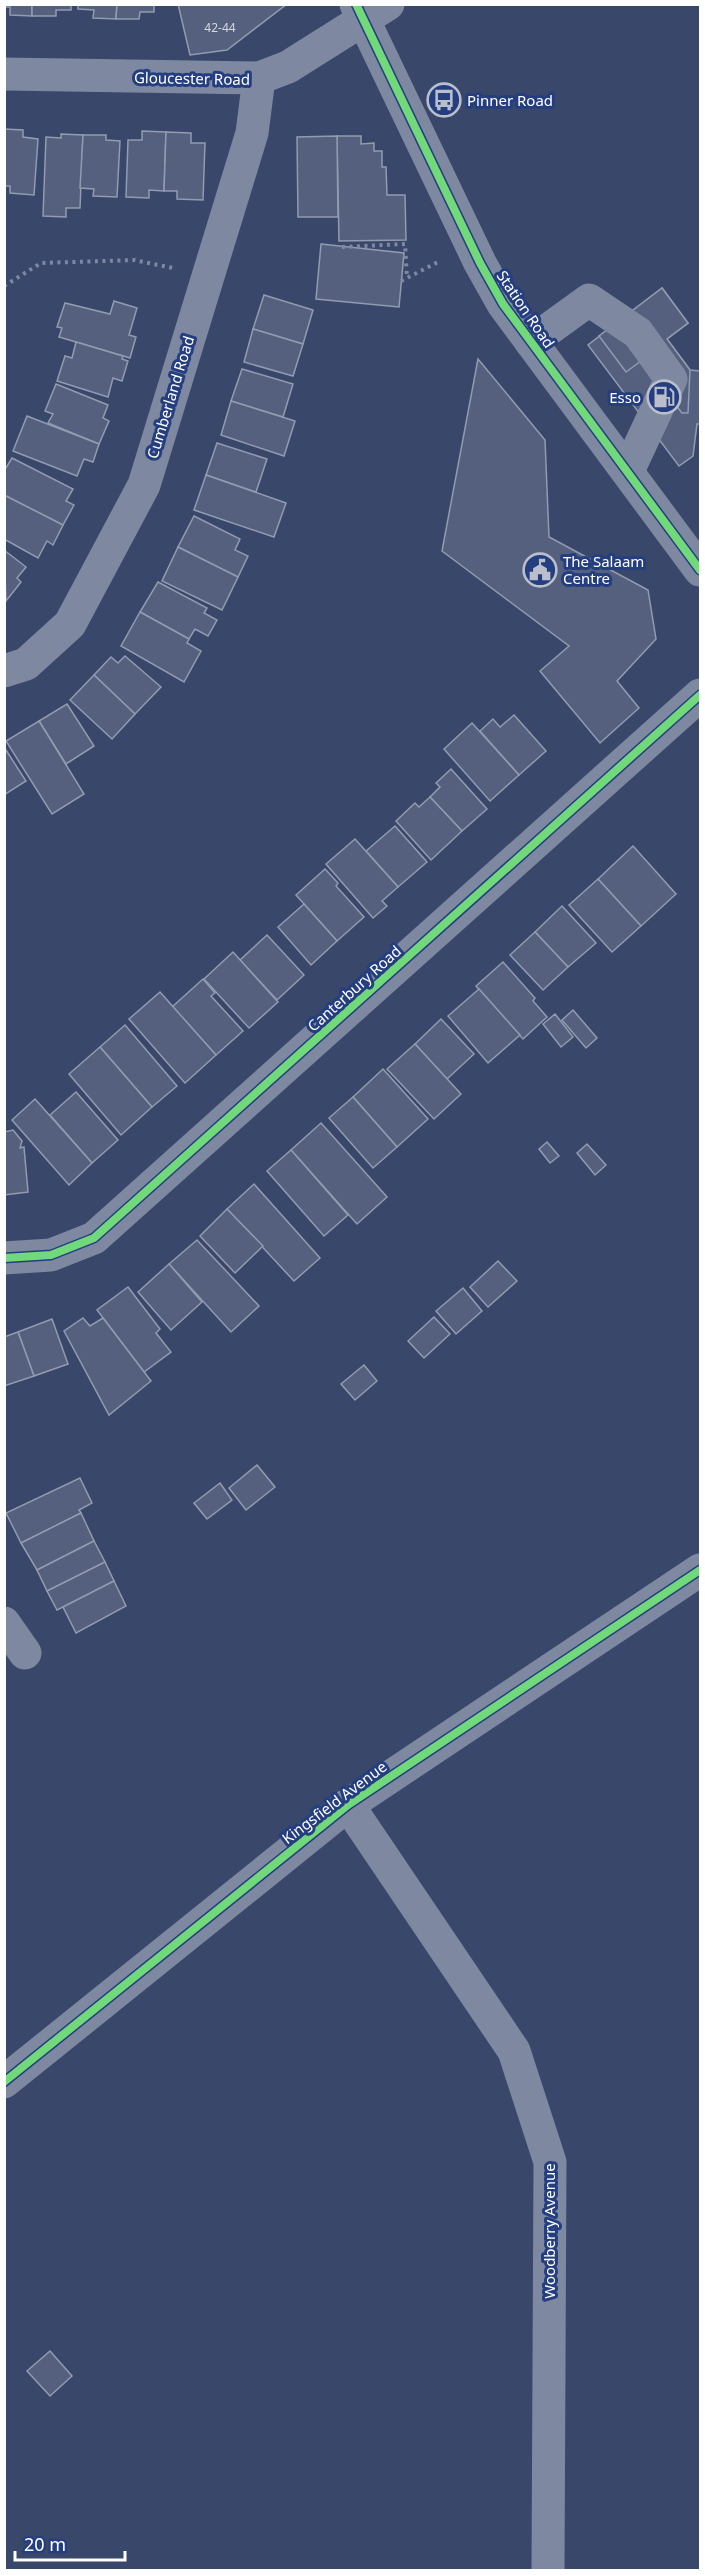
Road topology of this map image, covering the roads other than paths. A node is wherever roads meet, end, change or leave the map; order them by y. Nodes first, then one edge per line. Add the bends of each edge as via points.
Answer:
1 (369, 9) edge
2 (4, 74) edge
3 (259, 78) junction
4 (531, 342) junction
5 (628, 471) junction
6 (697, 556) edge
7 (4, 671) edge
8 (700, 695) edge
9 (4, 1258) edge
10 (700, 1570) edge
11 (4, 1623) edge
12 (25, 1653) dead end
13 (348, 1804) junction
14 (4, 2082) edge
15 (548, 2571) edge

1 - 3 street, Gloucester Road via 288,67
1 - 4 street, Station Road via 472,245 503,304
2 - 3 street, Gloucester Road
3 - 7 street, Cumberland Road via 252,133 144,484 70,624 26,664
4 - 5 street, Station Road
4 - 5 street via 589,300 638,333 671,379
5 - 6 street, Station Road
8 - 9 street, Canterbury Road via 93,1238 51,1255
10 - 13 street, Kingsfield Avenue
11 - 12 street
13 - 14 street, Kingsfield Avenue
13 - 15 street, Woodberry Avenue via 514,2051 550,2162

